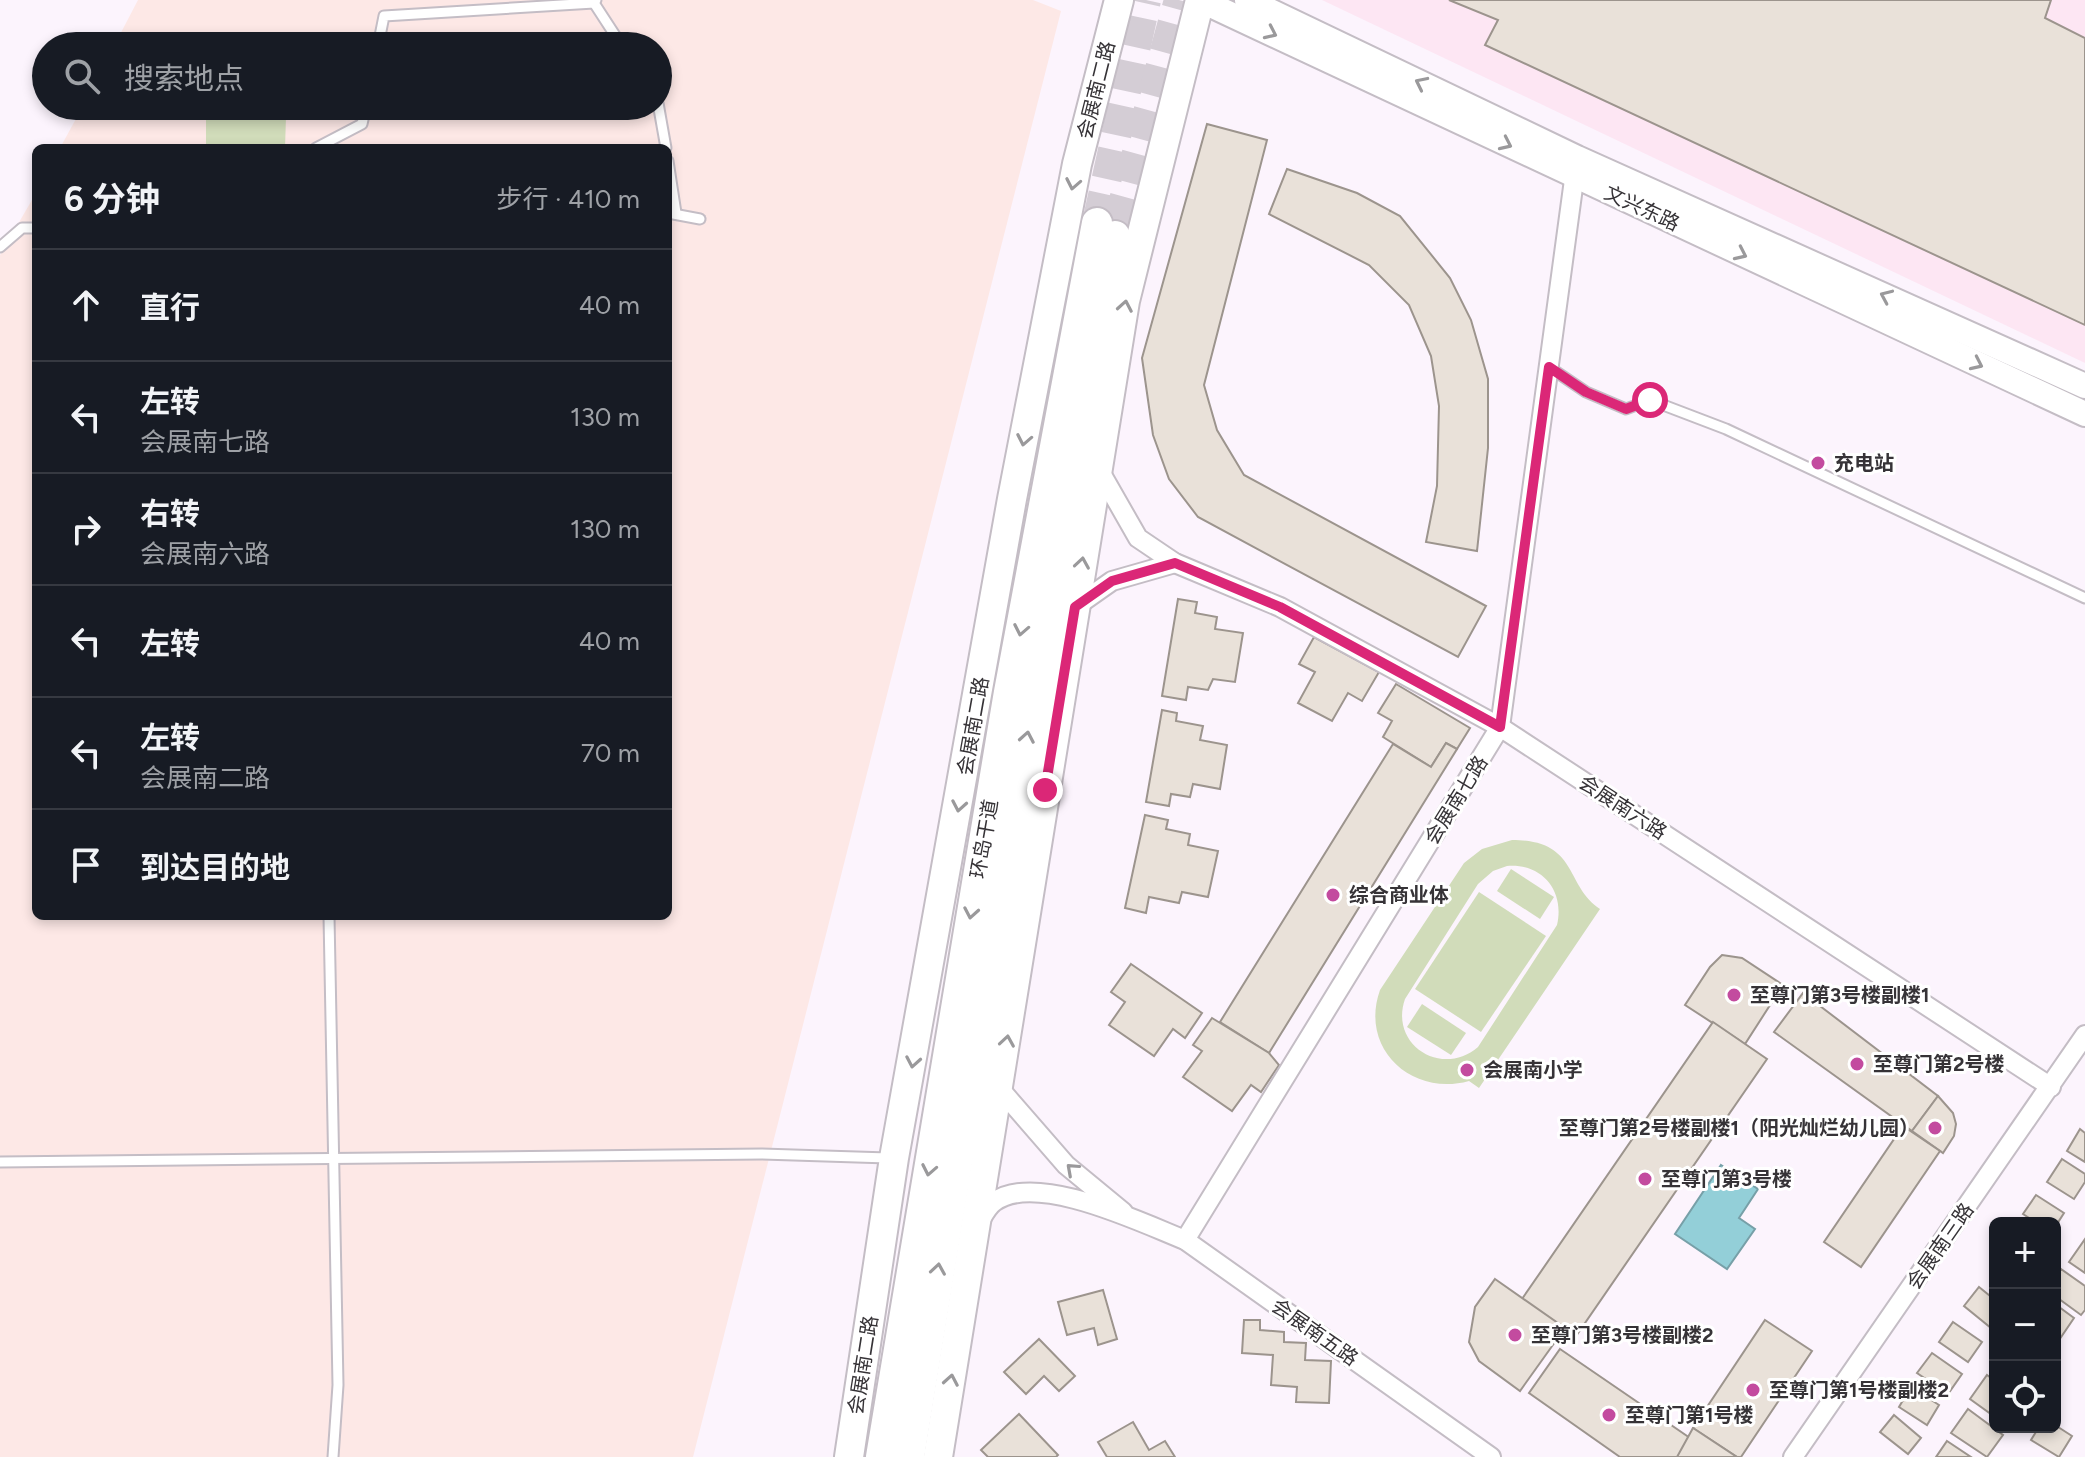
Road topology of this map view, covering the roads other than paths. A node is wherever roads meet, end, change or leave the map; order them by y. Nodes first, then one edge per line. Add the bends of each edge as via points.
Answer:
1 (1119, 0) edge
2 (1200, 0) edge
3 (1247, 0) edge
4 (595, 2) edge
5 (381, 32) edge
6 (613, 32) edge
7 (363, 120) edge
8 (661, 120) edge
9 (324, 144) edge
10 (665, 144) edge
11 (1576, 167) junction
12 (672, 213) edge
13 (700, 219) dead end
14 (32, 228) edge
15 (0, 247) edge
16 (1549, 367) junction
17 (2085, 386) edge
18 (2085, 414) edge
19 (1098, 468) junction
20 (1175, 563) junction
21 (2085, 598) edge
22 (1075, 607) junction
23 (1500, 727) junction
24 (329, 920) edge
25 (2085, 1035) edge
26 (2051, 1087) junction
27 (1000, 1089) junction
28 (894, 1158) junction
29 (332, 1160) junction
30 (0, 1162) edge
31 (1132, 1219) junction
32 (977, 1224) junction
33 (1185, 1240) junction
34 (333, 1457) edge
35 (849, 1457) edge
36 (881, 1457) edge
37 (909, 1457) edge
38 (938, 1457) edge
39 (1491, 1457) edge
40 (1793, 1457) edge

1 -> 28 main road, 会展南二路 via 1077,164
2 -> 11 main road, 文兴东路
19 -> 2 main road via 1125,301
11 -> 3 main road, 文兴东路
4 - 5 lane via 384,16
4 - 6 lane
7 - 9 lane
8 - 10 lane
11 - 16 street, 会展南七路
17 -> 11 main road, 文兴东路
11 -> 18 main road, 文兴东路
12 - 13 lane
14 - 15 lane via 22,228
16 - 21 lane via 1586,392 1626,409 1650,400 1726,429
16 - 23 street, 会展南七路
19 - 20 street, 会展南六路 via 1138,538
22 -> 19 main road
20 - 22 street via 1112,581
20 - 23 street, 会展南六路 via 1280,607
27 -> 22 main road
23 - 26 street, 会展南六路
23 - 33 street, 会展南七路
24 - 29 lane
25 - 26 street, 会展南三路
26 - 40 street, 会展南三路
31 -> 27 street via 1066,1165
27 - 32 main road
28 - 29 lane via 762,1154
28 - 35 main road, 会展南二路
29 - 30 lane
29 - 34 lane via 338,1385
31 - 32 street via 1044,1192 994,1202
31 - 33 street, 会展南五路
38 -> 32 main road
33 - 39 street, 会展南五路
37 -> 36 highway, 环岛干道 via 1107,224 1009,692

